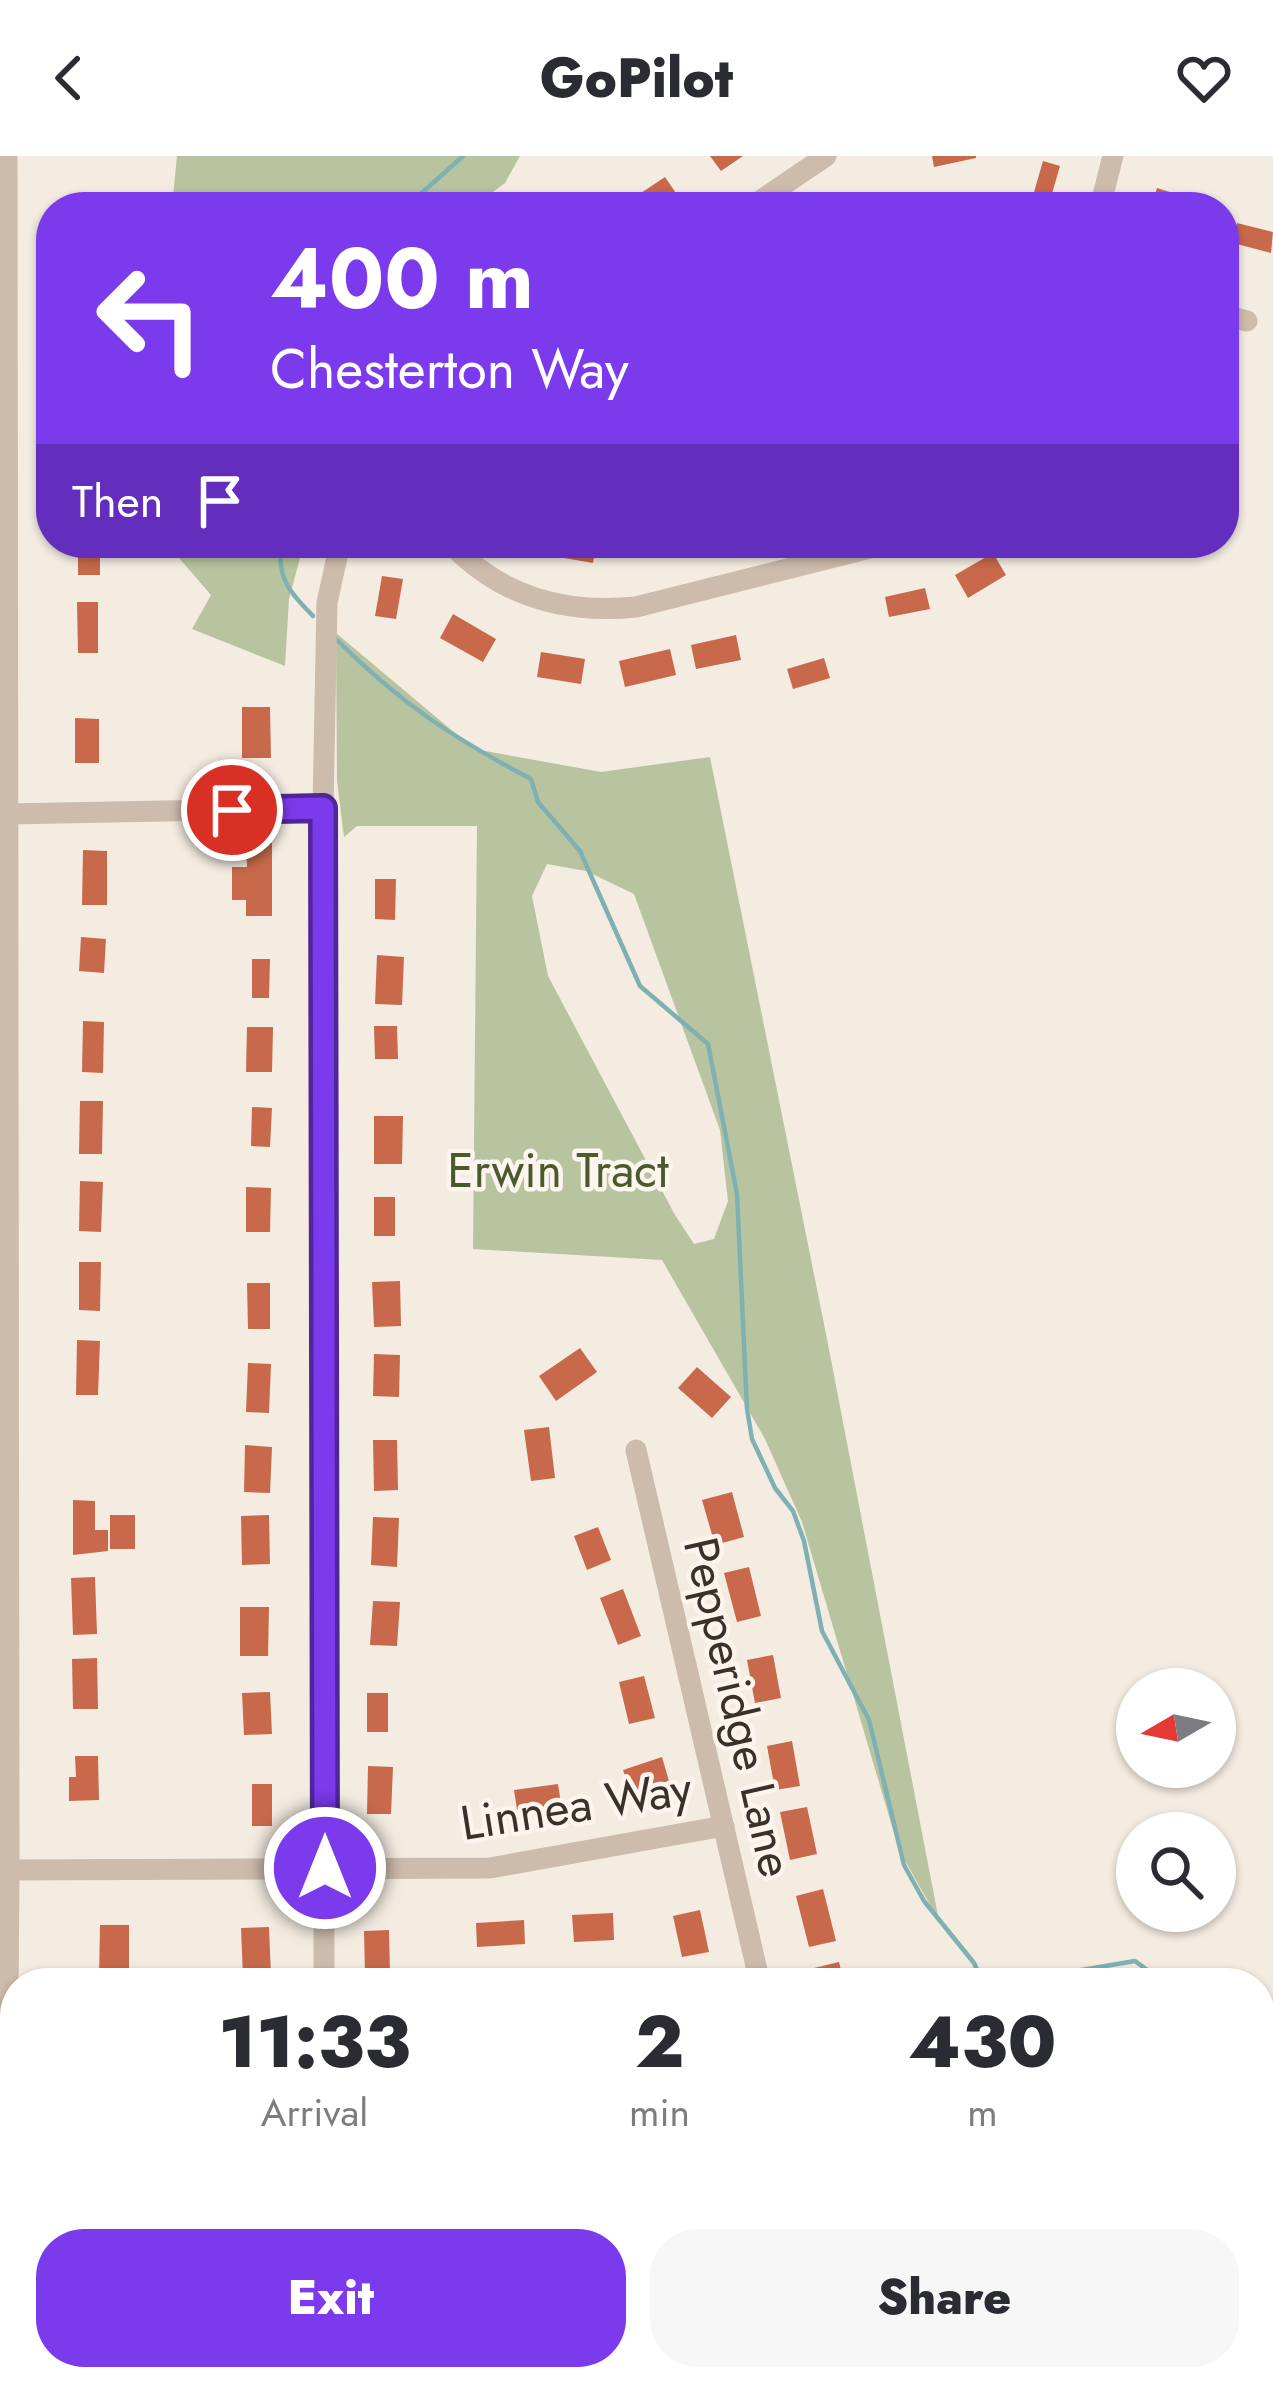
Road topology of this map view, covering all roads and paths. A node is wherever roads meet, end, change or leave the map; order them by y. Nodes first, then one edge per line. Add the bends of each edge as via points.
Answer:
1 (7, 156) edge
2 (826, 156) edge
3 (1113, 156) edge
4 (774, 192) edge
5 (1104, 192) edge
6 (1239, 319) edge
7 (1247, 321) dead end
8 (336, 558) edge
9 (465, 558) edge
10 (831, 558) edge
11 (323, 808) junction
12 (7, 814) junction
13 (4, 1389) edge
14 (636, 1450) dead end
15 (724, 1826) junction
16 (325, 1868) junction
17 (9, 1870) junction
18 (8, 1968) edge
19 (325, 1968) edge
20 (757, 1968) edge

1 - 12 street
2 - 4 street
3 - 5 street
6 - 7 street
8 - 11 street via 326,603
9 - 10 street via 519,594 608,610
11 - 12 street
11 - 16 street
12 - 13 street
13 - 17 street
14 - 15 street, Pepperidge Lane
15 - 16 street, Linnea Way via 490,1868
15 - 20 street, Pepperidge Lane
16 - 17 street, Linnea Way
16 - 19 street
17 - 18 street

